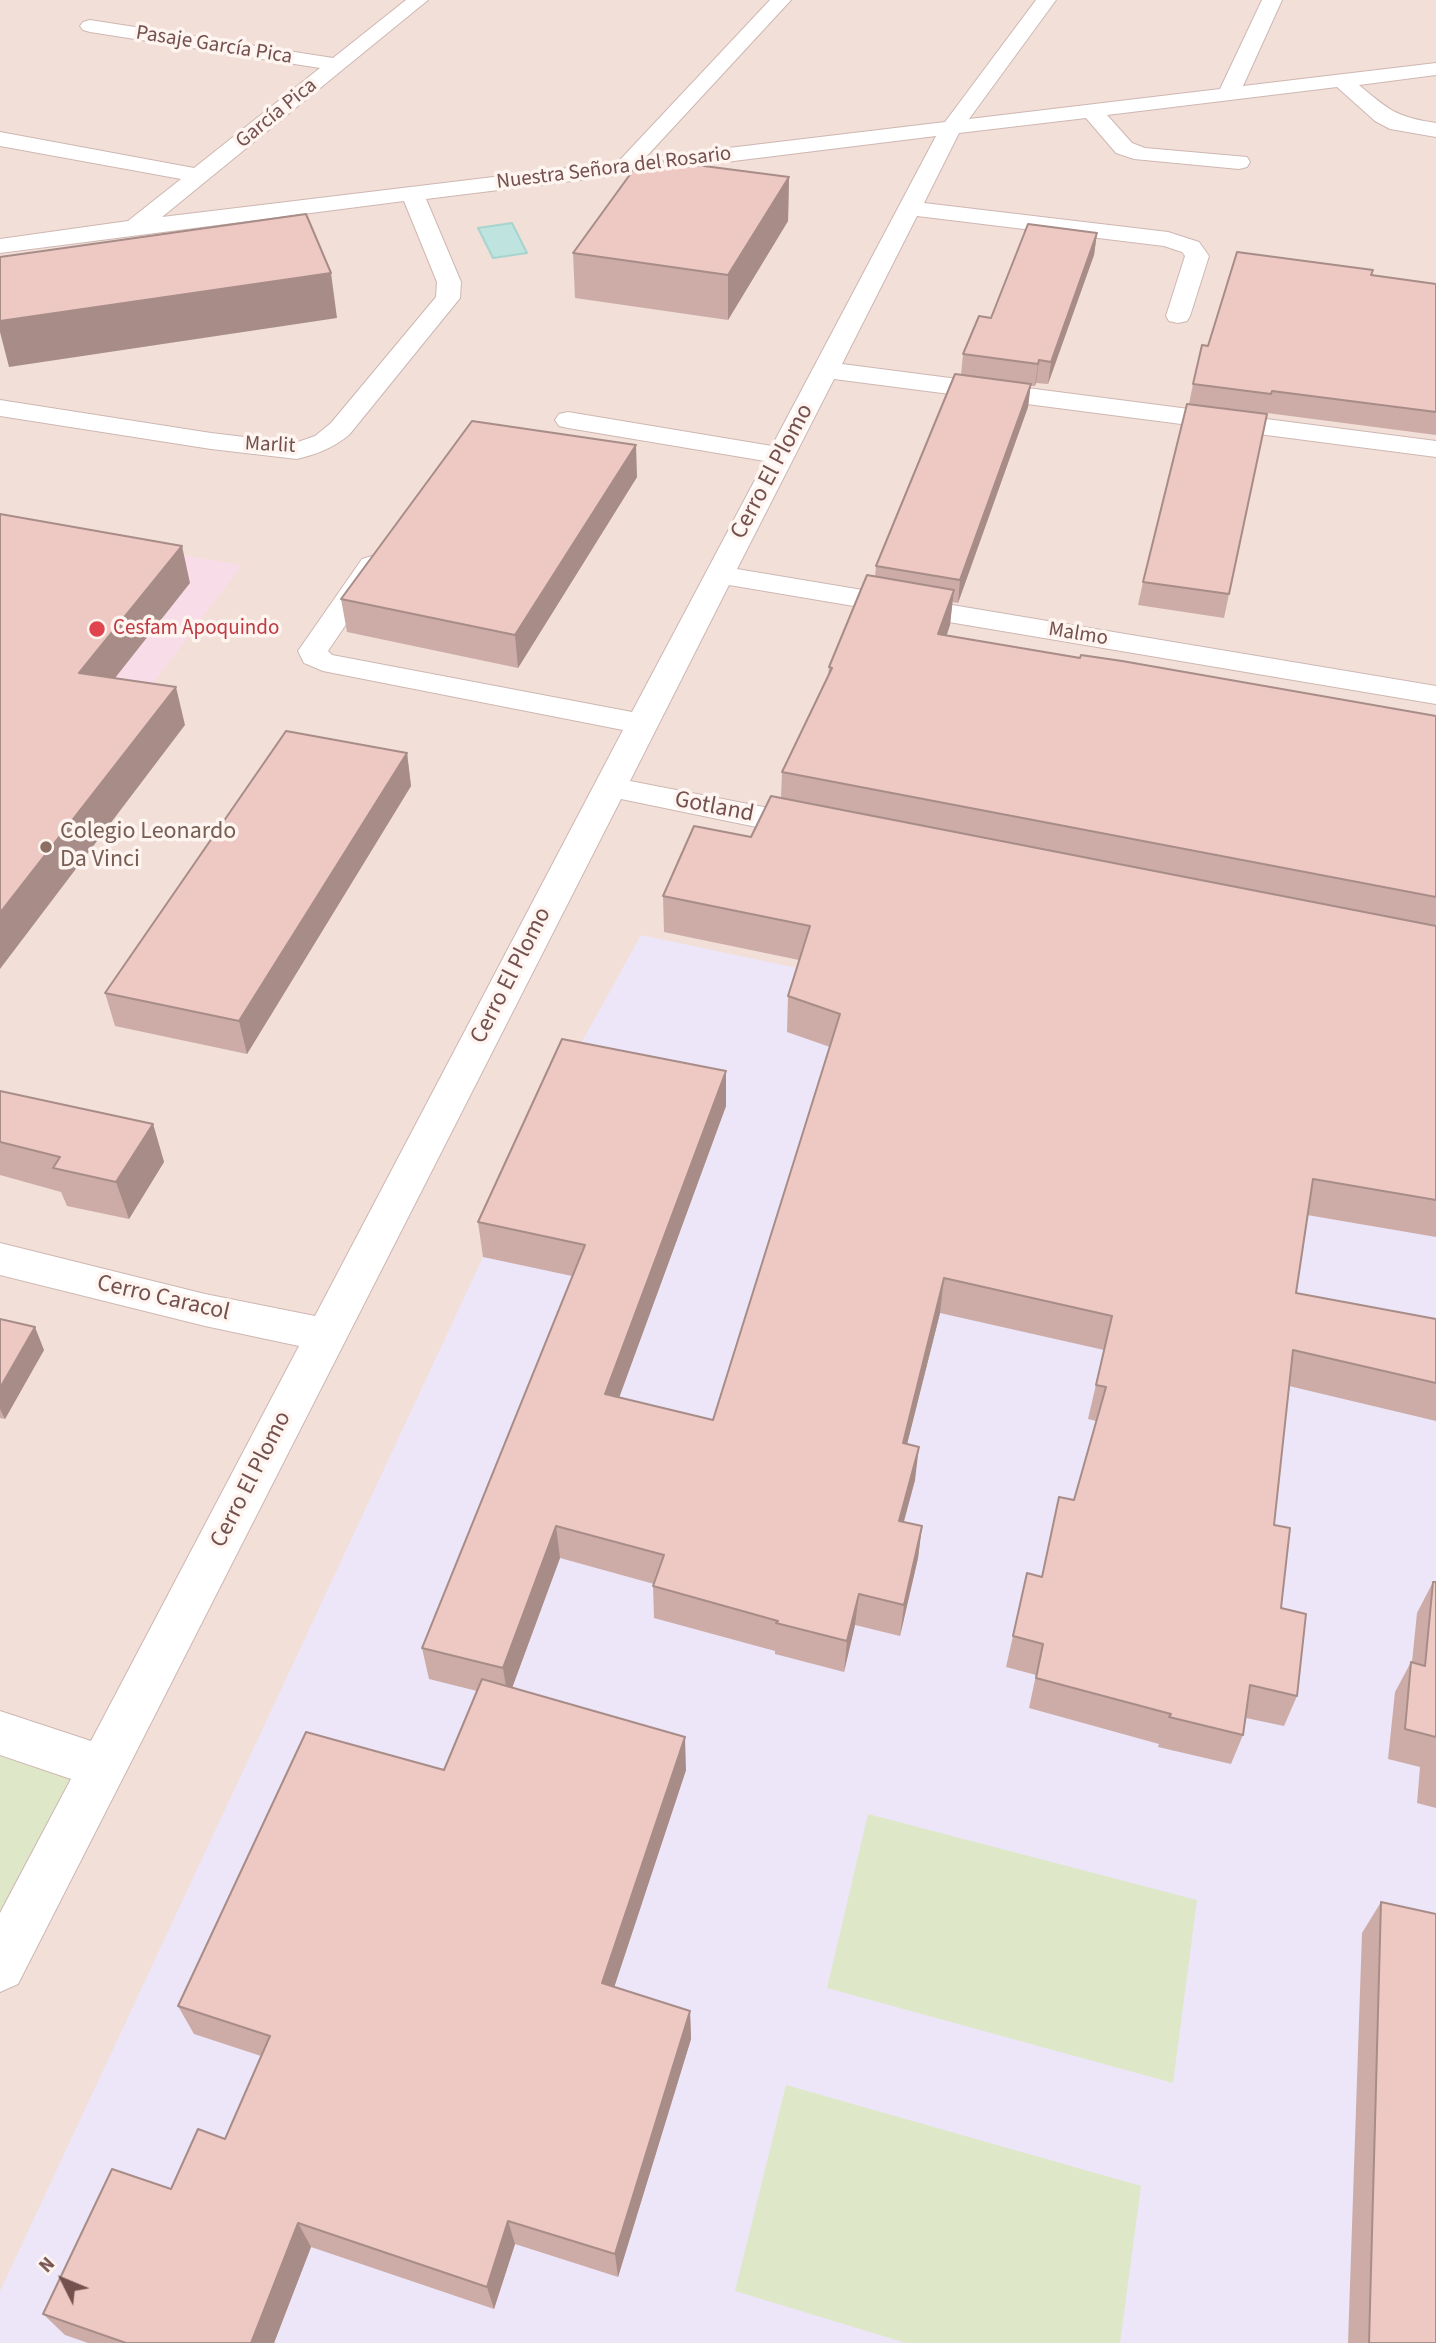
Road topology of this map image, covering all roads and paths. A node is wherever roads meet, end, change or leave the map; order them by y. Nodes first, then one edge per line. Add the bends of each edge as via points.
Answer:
1 (418, 0) edge
2 (781, 0) edge
3 (1046, 0) edge
4 (1272, 0) edge
5 (90, 26) dead end
6 (337, 65) junction
7 (1436, 69) edge
8 (1342, 81) junction
9 (1228, 95) junction
10 (1092, 112) junction
11 (950, 130) junction
12 (1436, 130) edge
13 (0, 139) edge
14 (1239, 162) dead end
15 (625, 167) junction
16 (199, 176) junction
17 (412, 193) junction
18 (910, 208) junction
19 (135, 227) junction
20 (0, 246) edge
21 (1178, 316) dead end
22 (826, 370) junction
23 (0, 408) edge
24 (568, 420) dead end
25 (1436, 449) edge
26 (781, 456) junction
27 (388, 542) edge
28 (719, 575) junction
29 (1436, 695) edge
30 (643, 724) junction
31 (610, 787) junction
32 (840, 833) edge
33 (0, 1259) edge
34 (327, 1335) junction
35 (0, 1733) edge
36 (103, 1768) junction
37 (0, 1966) edge

1 - 6 street, García Pica
2 - 15 street
3 - 11 street, Cerro El Plomo
4 - 9 street
5 - 6 street, Pasaje García Pica
6 - 16 street, García Pica
7 - 8 street, Nuestra Señora del Rosario
8 - 9 street, Nuestra Señora del Rosario
8 - 12 street via 1398,124
9 - 10 street, Nuestra Señora del Rosario
10 - 11 street, Nuestra Señora del Rosario
10 - 14 street via 1124,148 1142,154
11 - 15 street, Nuestra Señora del Rosario
11 - 18 street, Cerro El Plomo
13 - 16 street
15 - 17 street, Nuestra Señora del Rosario
16 - 19 street, García Pica
17 - 19 street, Nuestra Señora del Rosario
17 - 23 street, Marlit via 449,282 448,298 340,429 324,442 296,450 211,442
18 - 21 street via 1168,239 1191,247 1197,256
18 - 22 street, Cerro El Plomo
19 - 20 street, Nuestra Señora del Rosario
22 - 25 street
22 - 26 street, Cerro El Plomo
24 - 26 street
26 - 28 street, Cerro El Plomo
27 - 30 street via 313,650 315,657
28 - 29 street, Malmo
28 - 30 street, Cerro El Plomo
30 - 31 street, Cerro El Plomo
31 - 32 street, Gotland
31 - 34 street, Cerro El Plomo
33 - 34 street, Cerro Caracol
34 - 36 street, Cerro El Plomo
35 - 36 street
36 - 37 street, Cerro El Plomo

